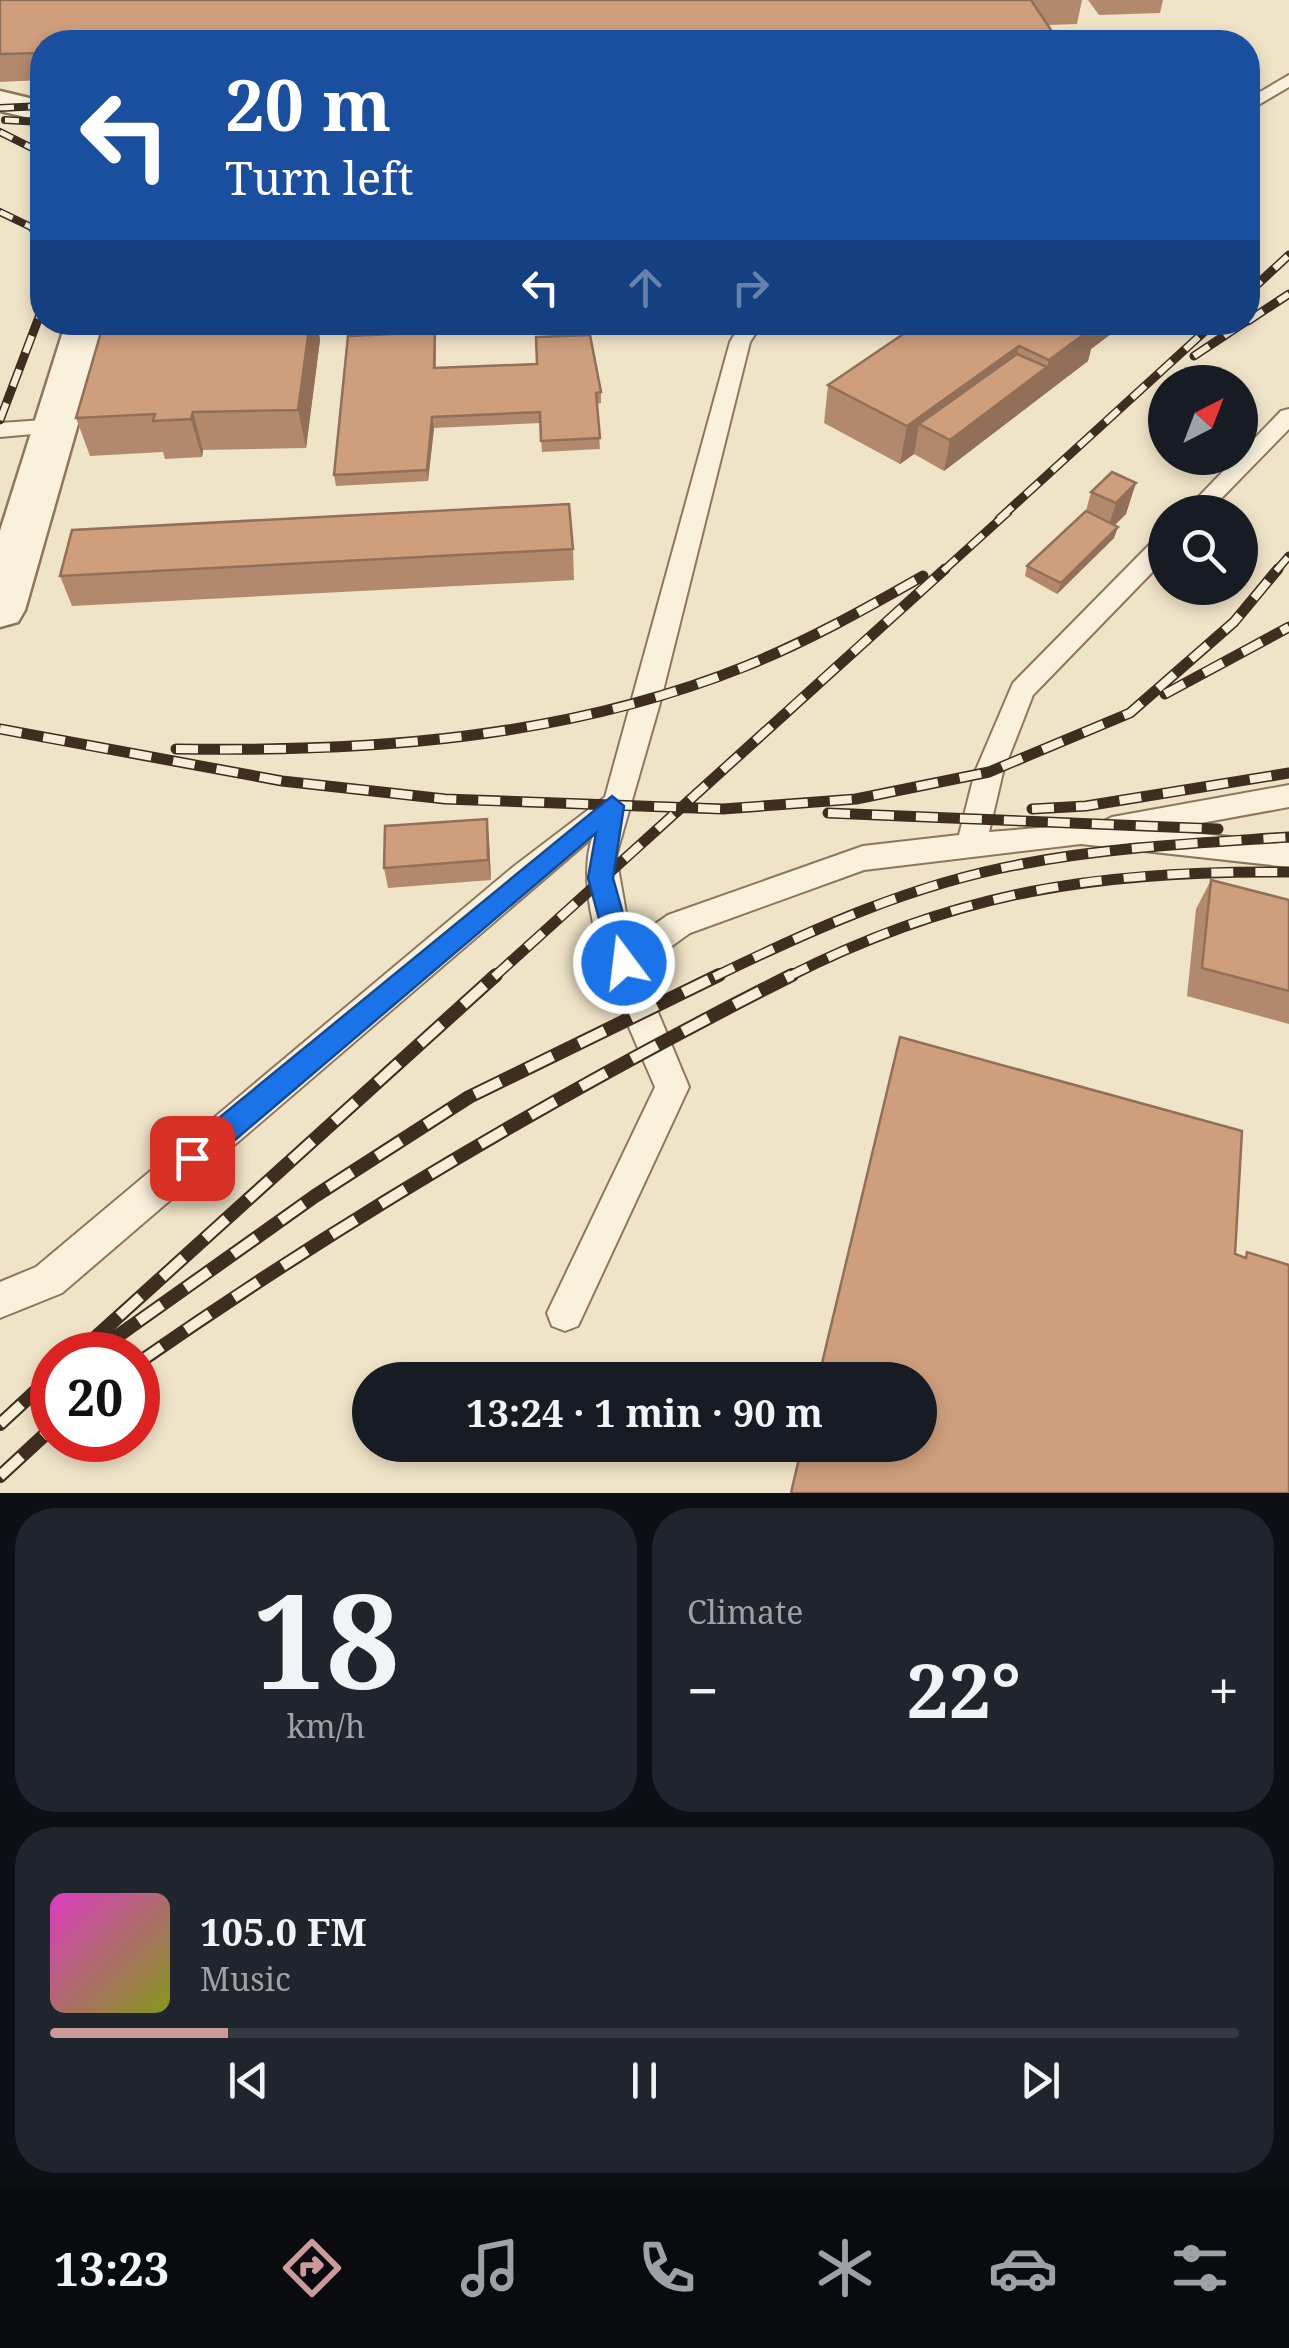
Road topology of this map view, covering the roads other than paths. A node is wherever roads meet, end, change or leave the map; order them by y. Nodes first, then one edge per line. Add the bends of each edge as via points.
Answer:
1 (1289, 80) edge
2 (1260, 98) edge
3 (0, 101) edge
4 (30, 108) edge
5 (89, 335) edge
6 (745, 335) edge
7 (1289, 416) edge
8 (58, 426) junction
9 (0, 430) edge
10 (1212, 495) edge
11 (1148, 561) edge
12 (0, 610) edge
13 (1289, 796) edge
14 (612, 806) junction
15 (1081, 833) junction
16 (972, 845) junction
17 (1289, 855) edge
18 (624, 963) junction
19 (0, 1300) edge
20 (564, 1313) dead end

1 - 2 lane
3 - 4 street
5 - 8 street
6 - 14 lane
7 - 10 lane
8 - 9 lane
8 - 12 street
11 - 16 lane via 1022,690 989,772
13 - 15 lane
14 - 18 lane via 601,878
14 - 19 lane via 49,1280
15 - 16 lane
15 - 17 lane
16 - 18 lane via 863,858 678,924
18 - 20 lane via 672,1087

